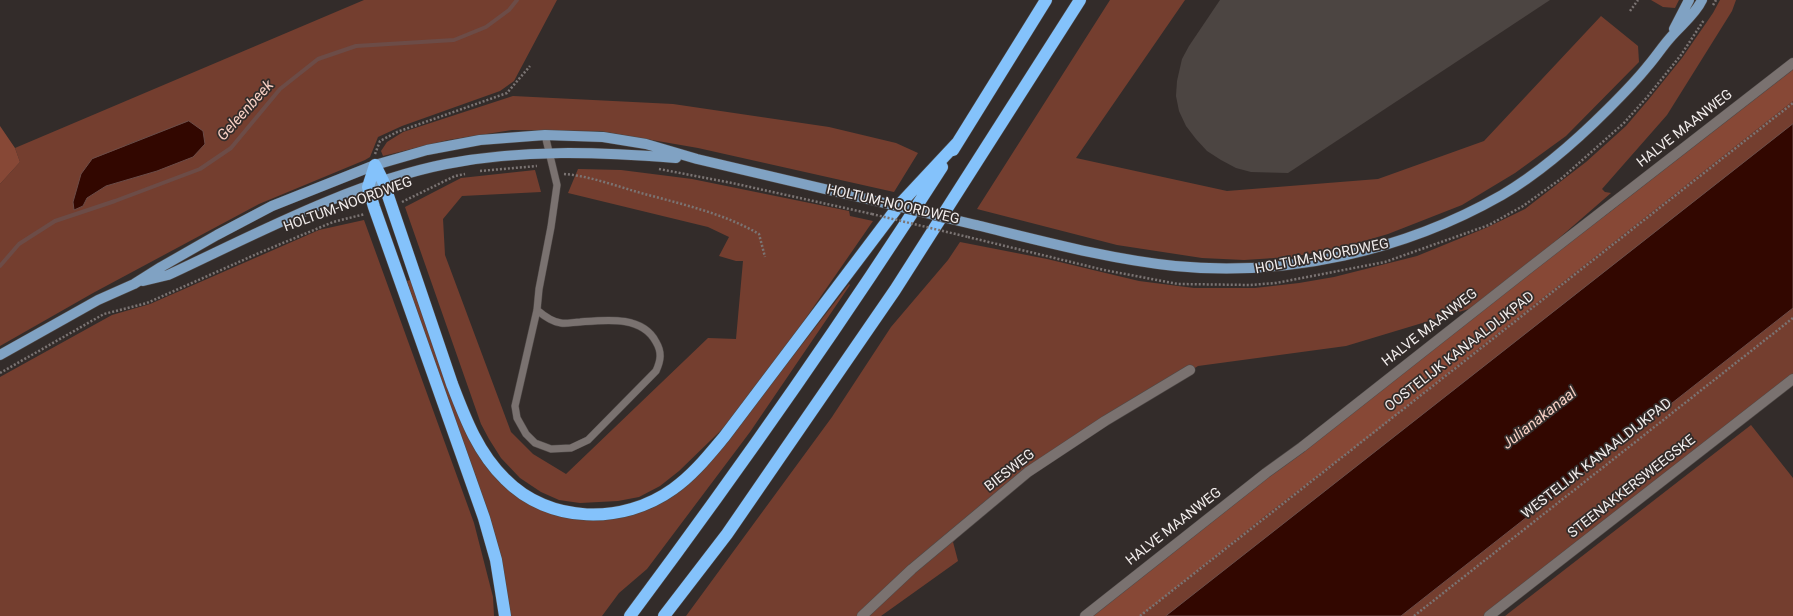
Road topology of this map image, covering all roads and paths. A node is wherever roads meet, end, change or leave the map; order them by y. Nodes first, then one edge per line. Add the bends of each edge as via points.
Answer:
1 (1046, 0) edge
2 (1080, 0) edge
3 (1638, 0) edge
4 (1689, 0) edge
5 (1702, 0) edge
6 (1716, 0) edge
7 (1710, 10) dead end
8 (1630, 11) dead end
9 (1706, 16) dead end
10 (1670, 38) junction
11 (1793, 63) edge
12 (530, 66) dead end
13 (1793, 103) edge
14 (545, 135) junction
15 (957, 143) junction
16 (550, 153) junction
17 (697, 159) junction
18 (374, 165) junction
19 (553, 165) junction
20 (658, 169) dead end
21 (472, 172) dead end
22 (467, 173) dead end
23 (556, 174) junction
24 (383, 181) junction
25 (368, 187) junction
26 (391, 207) junction
27 (375, 211) junction
28 (765, 257) dead end
29 (134, 284) junction
30 (537, 310) junction
31 (1793, 318) edge
32 (0, 355) edge
33 (1190, 370) dead end
34 (0, 373) edge
35 (1793, 379) edge
36 (505, 616) edge
37 (630, 616) edge
38 (664, 616) edge
39 (862, 616) edge
40 (1085, 616) edge
41 (1140, 616) edge
42 (1414, 616) edge
43 (1489, 616) edge

1 - 15 highway
2 - 38 highway via 891,297 726,534
3 - 8 path
4 - 10 main road, HOLTUM-NOORDWEG
5 - 10 main road, HOLTUM-NOORDWEG via 1696,11
6 - 7 path
9 - 20 path, HOLTUM-NOORDWEG, bridge via 1681,55 1624,123 1562,178 1523,206 1489,225 1385,262 1276,282 1250,285 1178,284 1104,270 732,183
10 - 17 main road, HOLTUM-NOORDWEG, bridge via 1647,67 1589,128 1536,172 1502,194 1440,226 1374,248 1284,265 1230,269 1202,268 1089,252
11 - 40 street, HALVE MAANWEG
12 - 18 path via 507,93 380,140
13 - 41 path, OOSTELIJK KANAALDIJKPAD
14 - 16 lane
14 - 17 main road, HOLTUM-NOORDWEG via 603,137 646,144
14 - 18 main road, HOLTUM-NOORDWEG via 480,140 427,150
15 - 26 highway via 900,204 743,412 696,469 663,496 639,507 615,513 580,514 542,504 511,484 492,464 479,446 462,409
15 - 37 highway via 787,399
16 - 17 main road, HOLTUM-NOORDWEG
16 - 19 lane
16 - 24 main road, HOLTUM-NOORDWEG via 492,157 446,165
18 - 24 highway
18 - 25 highway
18 - 29 main road, HOLTUM-NOORDWEG via 272,206
19 - 21 path
19 - 23 lane
22 - 26 path, HOLTUM-NOORDWEG via 455,176
23 - 28 path via 596,180 717,214 759,234
23 - 30 lane via 552,227
24 - 25 main road, HOLTUM-NOORDWEG
24 - 26 highway
25 - 27 highway
25 - 29 main road, HOLTUM-NOORDWEG via 276,225 168,275
27 - 34 path, HOLTUM-NOORDWEG via 327,225 147,303 104,314
27 - 36 highway via 484,518 496,560
29 - 32 main road, HOLTUM-NOORDWEG via 98,300
30 - 30 lane via 544,317 561,323 626,321 641,326 653,336 660,349 656,371 588,440 571,448 551,448 535,443 516,418 515,406
31 - 42 path, WESTELIJK KANAALDIJKPAD
33 - 39 street, BIESWEG via 1105,421 1028,472 912,569
35 - 43 street, STEENAKKERSWEEGSKE

